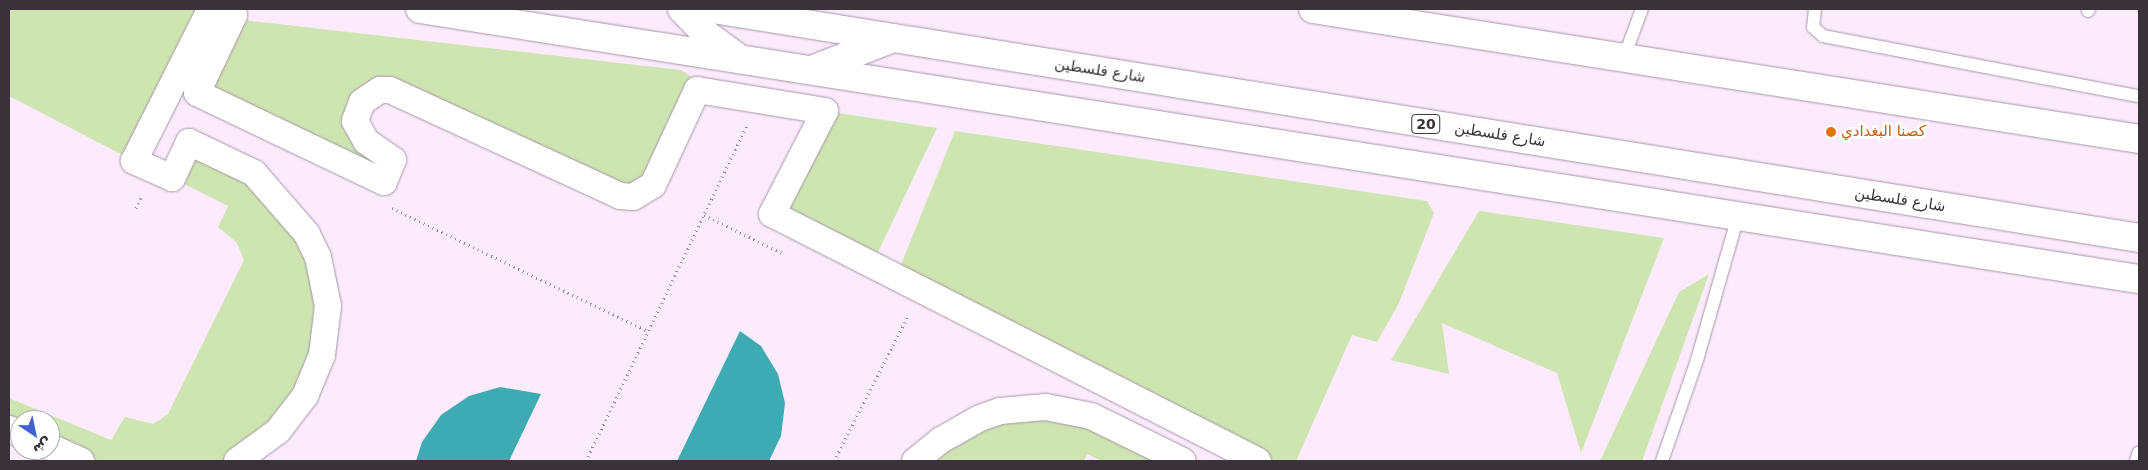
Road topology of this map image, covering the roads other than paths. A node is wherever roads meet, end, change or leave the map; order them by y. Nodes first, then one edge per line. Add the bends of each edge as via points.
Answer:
1 (420, 9) edge
2 (682, 9) edge
3 (713, 9) edge
4 (1313, 9) edge
5 (1642, 9) edge
6 (1815, 9) edge
7 (893, 38) junction
8 (742, 59) junction
9 (1623, 60) junction
10 (811, 70) junction
11 (2139, 96) edge
12 (2139, 139) edge
13 (1738, 216) junction
14 (2139, 238) edge
15 (2139, 279) edge
16 (60, 452) edge
17 (2139, 452) edge
18 (81, 461) edge
19 (237, 461) edge
20 (915, 461) edge
21 (1183, 461) edge
22 (1258, 461) edge
23 (1662, 461) edge
24 (2136, 461) edge

1 - 8 main road
2 - 8 main road via 707,36
3 - 7 main road, شارع فلسطين / 20
4 - 9 main road
5 - 9 lane
6 - 11 lane via 1813,27 1823,36
7 - 10 main road
7 - 14 main road, شارع فلسطين / 20
8 - 10 main road
9 - 12 main road
10 - 13 main road
13 - 15 main road
13 - 23 lane via 1697,360
16 - 18 street
17 - 24 lane
19 - 22 street via 278,431 305,396 322,355 328,306 318,257 307,234 254,173 189,142 172,178 134,161 210,12 234,15 197,93 384,182 393,160 366,140 355,121 362,102 380,90 390,90 620,196 632,197 653,185 697,90 825,111 772,214
20 - 21 street via 941,440 980,418 1000,411 1046,407 1091,416

